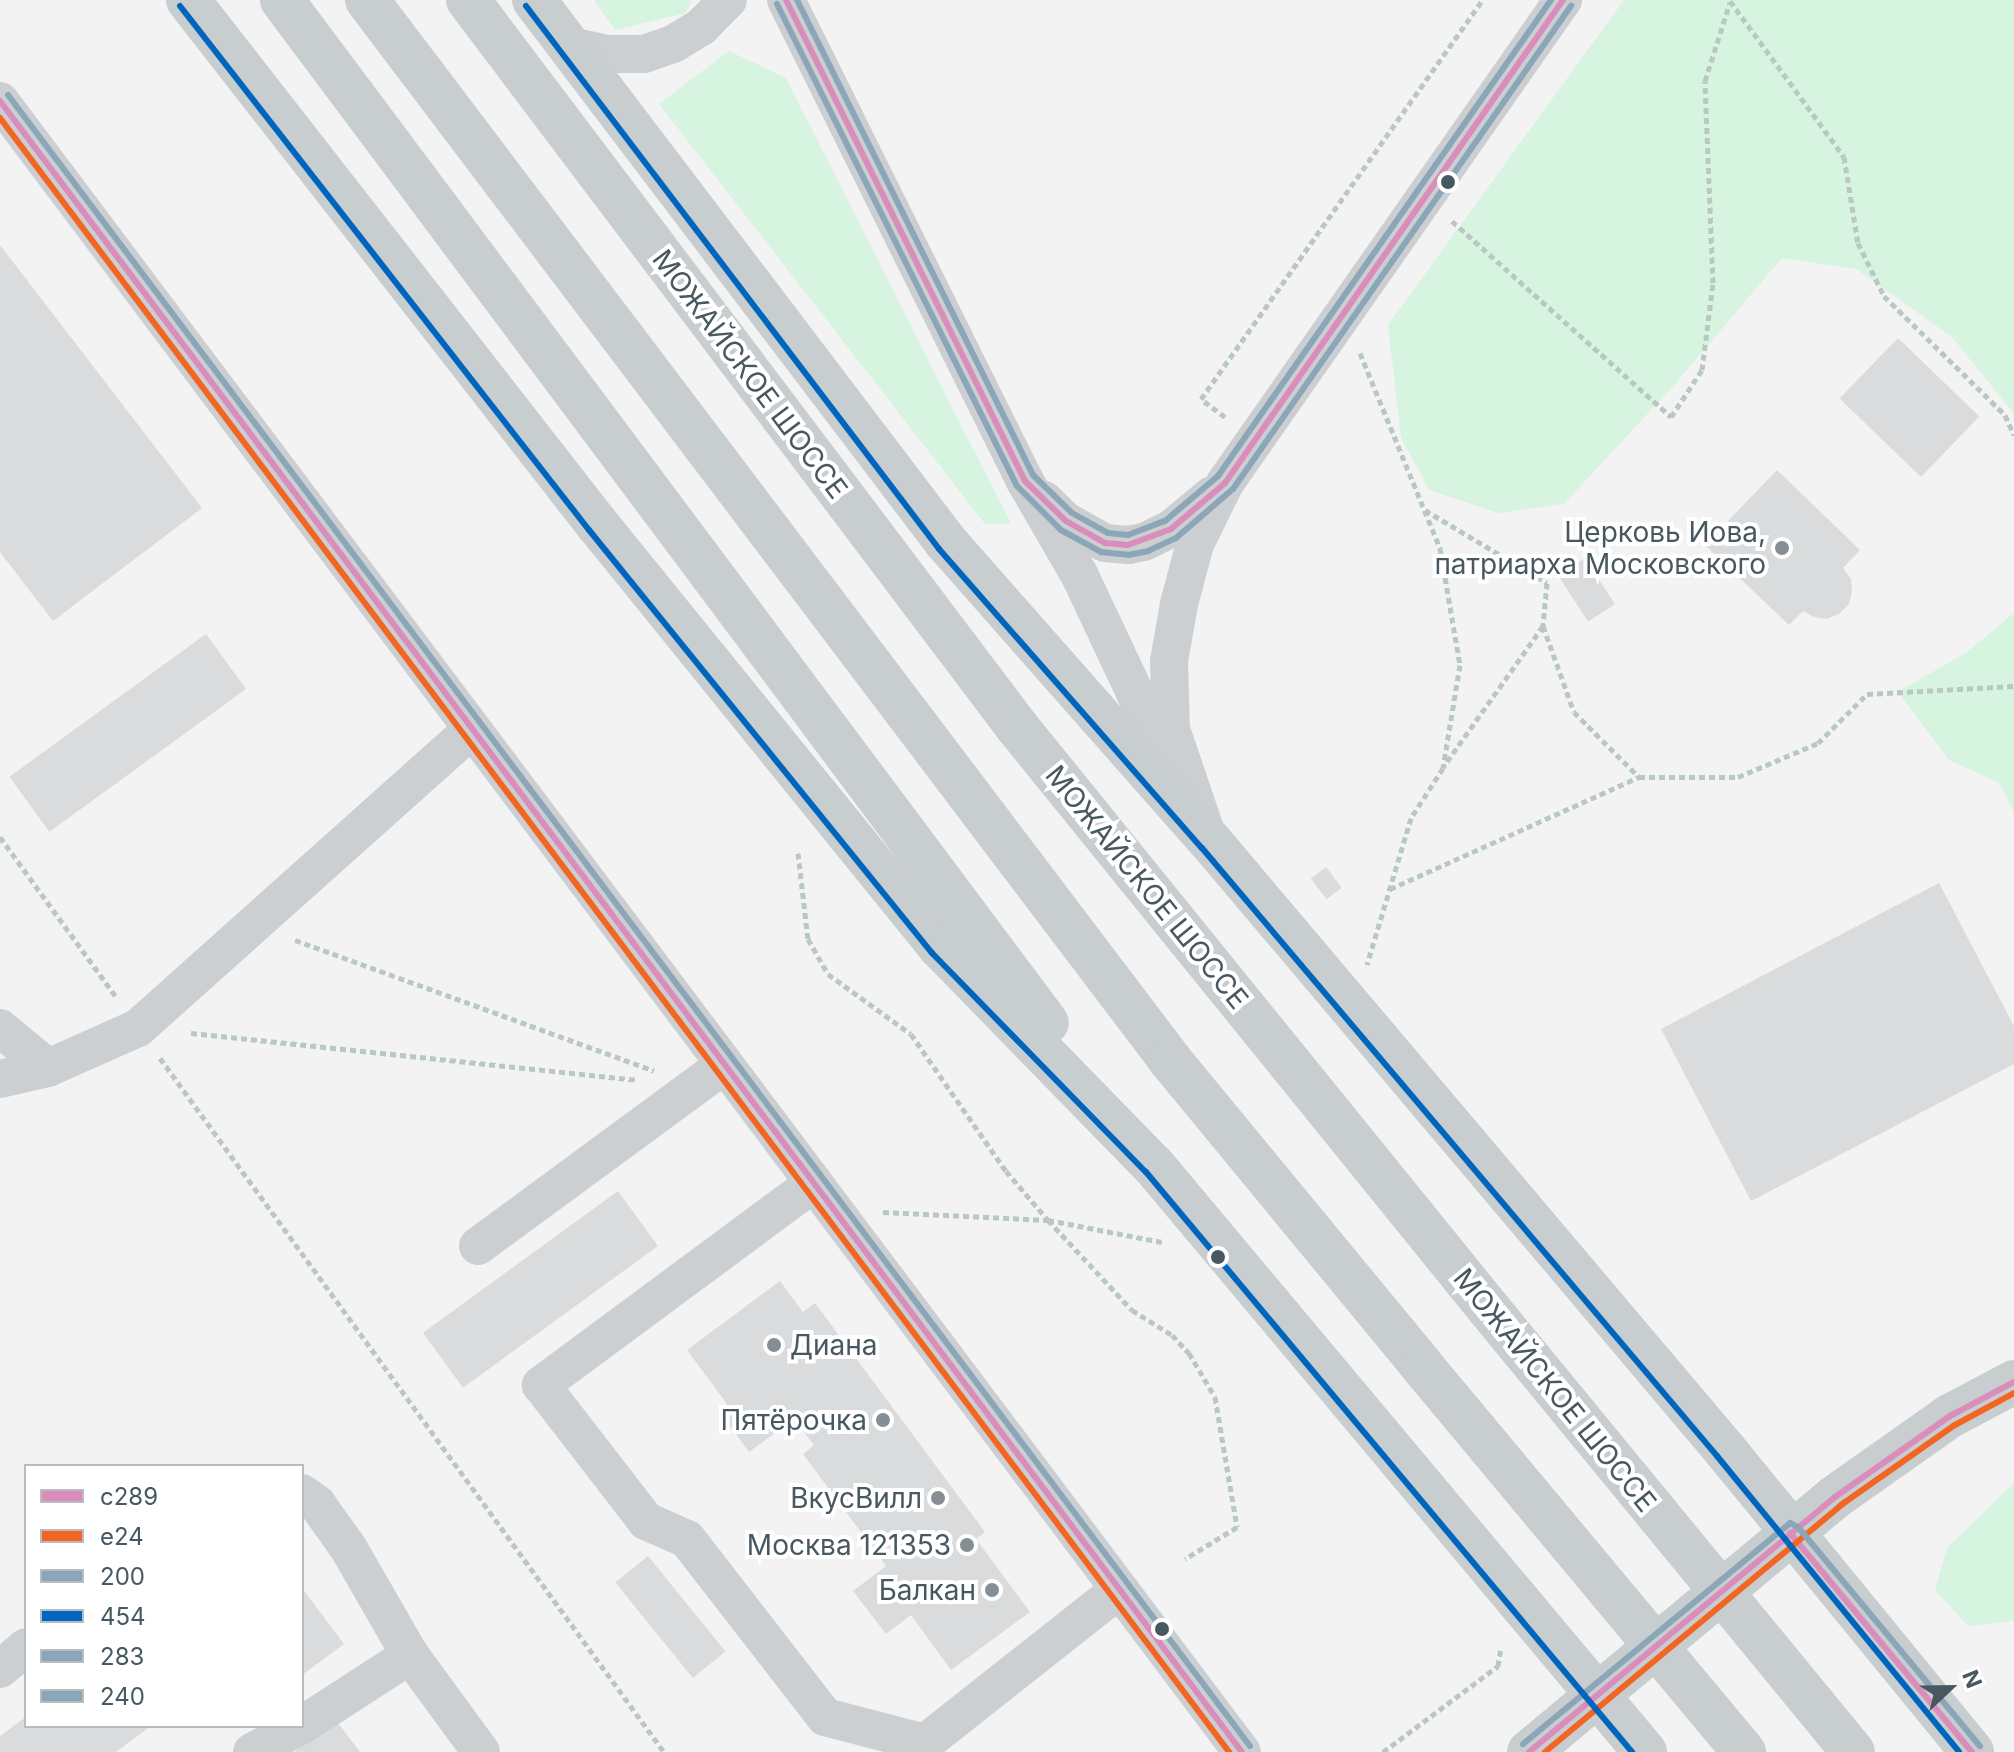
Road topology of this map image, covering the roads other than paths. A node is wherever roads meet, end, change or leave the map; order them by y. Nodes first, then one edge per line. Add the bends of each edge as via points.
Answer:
1 (188, 0) edge
2 (282, 0) edge
3 (360, 0) edge
4 (367, 0) edge
5 (468, 0) edge
6 (728, 0) edge
7 (786, 0) edge
8 (1563, 0) edge
9 (546, 14) edge
10 (408, 54) junction
11 (0, 101) edge
12 (1025, 481) junction
13 (1225, 483) junction
14 (471, 730) junction
15 (1210, 841) junction
16 (0, 1028) edge
17 (48, 1068) junction
18 (710, 1075) junction
19 (0, 1079) edge
20 (1153, 1165) junction
21 (824, 1196) junction
22 (478, 1246) dead end
23 (2014, 1382) edge
24 (304, 1494) edge
25 (1790, 1533) junction
26 (1119, 1590) junction
27 (24, 1649) edge
28 (410, 1655) junction
29 (0, 1669) edge
30 (1596, 1693) junction
31 (304, 1723) edge
32 (296, 1728) edge
33 (252, 1752) edge
34 (481, 1752) edge
35 (1242, 1752) edge
36 (1529, 1752) edge
37 (1645, 1752) edge
38 (1744, 1752) edge
39 (1853, 1752) edge
40 (1972, 1752) edge

1 - 20 main road via 597,524 940,947
2 - 20 main road
3 - 10 main road
4 - 10 main road
5 - 39 main road, МОЖАЙСКОЕ ШОССЕ, bridge via 1018,728
6 - 9 street via 701,27 644,54 608,54
7 - 12 street
8 - 13 street
9 - 15 main road via 946,542
10 - 38 main road, bridge via 1170,1060
11 - 14 street
12 - 13 street via 1066,521 1105,543 1128,545 1171,529
12 - 15 street via 1080,576 1138,704
13 - 15 street via 1195,544 1169,661 1171,729
14 - 17 street via 138,1028
14 - 18 street
15 - 25 main road
16 - 17 street
17 - 19 street
18 - 21 street
18 - 22 street
20 - 30 main road
21 - 26 street
21 - 26 street via 541,1385 646,1521 687,1539 825,1717 925,1743
23 - 25 main road via 1950,1416
24 - 28 street via 349,1549
25 - 30 main road
25 - 40 main road
26 - 35 street
27 - 29 street
28 - 31 street
28 - 34 street
30 - 36 main road
30 - 37 main road
32 - 33 street

